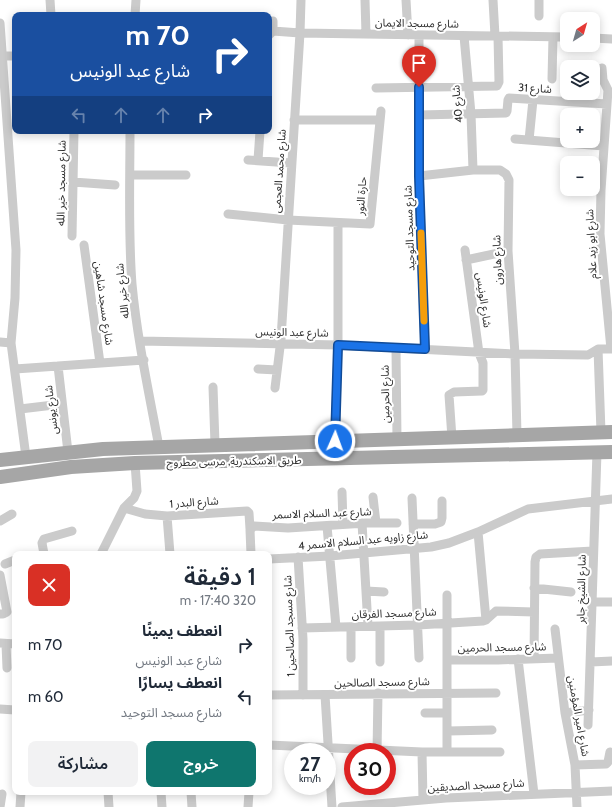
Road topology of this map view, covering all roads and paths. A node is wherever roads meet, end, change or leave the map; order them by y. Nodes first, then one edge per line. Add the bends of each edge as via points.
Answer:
1 (50, 0) edge
2 (136, 0) edge
3 (301, 0) edge
4 (365, 0) edge
5 (406, 0) edge
6 (493, 0) edge
7 (538, 0) edge
8 (51, 12) edge
9 (135, 12) edge
10 (539, 16) dead end
11 (273, 21) dead end
12 (0, 23) edge
13 (272, 27) edge
14 (272, 33) edge
15 (300, 33) junction
16 (366, 34) junction
17 (408, 35) junction
18 (419, 35) junction
19 (464, 36) junction
20 (497, 36) junction
21 (553, 36) junction
22 (560, 36) edge
23 (600, 38) edge
24 (612, 38) edge
25 (2, 56) junction
26 (12, 56) edge
27 (602, 68) dead end
28 (2, 77) edge
29 (552, 79) dead end
30 (609, 85) edge
31 (467, 86) junction
32 (419, 87) junction
33 (376, 88) dead end
34 (533, 100) junction
35 (607, 104) junction
36 (471, 114) junction
37 (419, 115) junction
38 (11, 120) edge
39 (294, 120) junction
40 (609, 126) edge
41 (74, 134) edge
42 (130, 134) edge
43 (260, 134) edge
44 (515, 139) dead end
45 (529, 140) junction
46 (604, 146) junction
47 (248, 160) dead end
48 (258, 160) junction
49 (291, 163) junction
50 (602, 163) junction
51 (612, 165) edge
52 (473, 170) junction
53 (130, 174) junction
54 (186, 175) dead end
55 (419, 176) junction
56 (73, 182) junction
57 (115, 185) dead end
58 (228, 214) dead end
59 (288, 220) junction
60 (338, 223) junction
61 (72, 236) dead end
62 (84, 245) dead end
63 (612, 249) edge
64 (602, 250) junction
65 (508, 251) junction
66 (608, 283) edge
67 (140, 341) junction
68 (0, 342) edge
69 (11, 343) junction
70 (280, 343) junction
71 (338, 345) junction
72 (396, 348) junction
73 (425, 349) junction
74 (598, 349) junction
75 (612, 349) edge
76 (479, 353) junction
77 (514, 354) junction
78 (144, 360) junction
79 (100, 363) junction
80 (58, 366) junction
81 (15, 369) junction
82 (258, 370) dead end
83 (277, 370) junction
84 (213, 387) dead end
85 (275, 388) dead end
86 (62, 404) junction
87 (20, 409) junction
88 (606, 432) edge
89 (517, 435) junction
90 (452, 438) junction
91 (397, 440) junction
92 (335, 441) junction
93 (215, 444) junction
94 (159, 447) junction
95 (68, 452) junction
96 (597, 452) junction
97 (612, 452) edge
98 (26, 457) junction
99 (0, 460) edge
100 (135, 463) junction
101 (0, 477) edge
102 (342, 492) dead end
103 (374, 497) dead end
104 (412, 498) dead end
105 (612, 499) edge
106 (442, 501) dead end
107 (594, 501) junction
108 (124, 508) junction
109 (12, 514) dead end
110 (167, 516) junction
111 (0, 521) edge
112 (362, 523) junction
113 (376, 523) junction
114 (397, 523) dead end
115 (343, 524) junction
116 (413, 524) junction
117 (327, 526) junction
118 (250, 528) junction
119 (72, 531) dead end
120 (478, 532) junction
121 (414, 549) junction
122 (40, 551) edge
123 (102, 551) edge
124 (170, 551) edge
125 (252, 551) edge
126 (593, 551) junction
127 (364, 553) junction
128 (330, 556) junction
129 (298, 557) junction
130 (272, 559) edge
131 (12, 561) edge
132 (5, 564) dead end
133 (0, 575) edge
134 (534, 588) junction
135 (366, 591) junction
136 (384, 592) dead end
137 (572, 592) dead end
138 (447, 595) dead end
139 (11, 600) edge
140 (593, 602) junction
141 (612, 602) edge
142 (534, 612) junction
143 (0, 614) edge
144 (486, 620) junction
145 (447, 623) junction
146 (418, 625) junction
147 (368, 626) junction
148 (380, 626) junction
149 (336, 627) junction
150 (351, 627) junction
151 (302, 628) junction
152 (555, 629) dead end
153 (7, 644) edge
154 (351, 658) dead end
155 (419, 658) dead end
156 (558, 658) junction
157 (518, 659) junction
158 (534, 659) junction
159 (447, 660) junction
160 (612, 661) edge
161 (380, 662) dead end
162 (591, 662) junction
163 (7, 668) dead end
164 (378, 693) junction
165 (447, 693) junction
166 (496, 693) dead end
167 (272, 695) edge
168 (303, 695) junction
169 (324, 695) junction
170 (0, 709) edge
171 (12, 710) edge
172 (589, 710) junction
173 (425, 713) dead end
174 (447, 713) junction
175 (564, 713) junction
176 (588, 725) dead end
177 (492, 730) dead end
178 (448, 731) junction
179 (328, 743) edge
180 (377, 743) edge
181 (272, 745) edge
182 (284, 746) edge
183 (396, 751) edge
184 (422, 752) junction
185 (447, 752) junction
186 (500, 752) dead end
187 (610, 752) dead end
188 (575, 764) junction
189 (612, 791) edge
190 (577, 792) junction
191 (2, 794) dead end
192 (534, 794) junction
193 (21, 795) edge
194 (108, 795) edge
195 (161, 795) edge
196 (191, 795) edge
197 (249, 795) edge
198 (331, 795) edge
199 (423, 800) junction
200 (0, 807) edge
201 (20, 807) edge
202 (109, 807) edge
203 (162, 807) edge
204 (192, 807) edge
205 (248, 807) edge
206 (332, 807) edge
207 (342, 807) edge
208 (577, 807) edge

1 - 8 street
2 - 9 street
3 - 15 street, شارع محمد العجمى
4 - 16 street
5 - 17 street
6 - 20 street
7 - 10 street
11 - 13 street
12 - 25 street
14 - 15 street, شارع مسجد الايمان
15 - 16 street, شارع مسجد الايمان
15 - 39 street, شارع محمد العجمى
16 - 17 street, شارع مسجد الايمان
17 - 18 street, شارع مسجد الايمان
18 - 19 street, شارع مسجد الايمان
18 - 32 street, شارع مسجد التوحيد
19 - 20 street, شارع مسجد الايمان
19 - 31 street, شارع 40
20 - 21 street, شارع مسجد الايمان
20 - 31 street via 499,83 495,86
21 - 22 street, شارع مسجد الايمان
21 - 29 street
23 - 24 street
25 - 26 street
25 - 28 street
27 - 30 street, شارع ابو زيد علام via 603,80
28 - 38 street
30 - 35 street, شارع ابو زيد علام
31 - 32 street
31 - 36 street, شارع 40
32 - 33 street
32 - 37 street, شارع مسجد التوحيد
34 - 35 street, شارع 31
34 - 36 street, شارع 31 via 510,98 507,112
34 - 45 street
35 - 40 street, شارع ابو زيد علام
36 - 37 street
36 - 52 street, شارع 40
37 - 55 street, شارع مسجد التوحيد
38 - 69 street via 16,250
39 - 49 street, شارع محمد العجمى
39 - 60 street, حارة النور via 380,115 371,222
40 - 46 street, شارع ابو زيد علام
41 - 56 street, شارع مسجد خير الله
42 - 53 street, شارع خير الله
43 - 48 street
44 - 45 street
45 - 46 street
46 - 50 street, شارع ابو زيد علام
47 - 48 street
48 - 49 street
49 - 59 street, شارع محمد العجمى
50 - 51 street
50 - 64 street, شارع ابو زيد علام
52 - 55 street, شارع هارون
52 - 65 street, شارع هارون via 500,170 508,176
53 - 54 street
53 - 67 street, شارع خير الله via 129,232 132,285
55 - 73 street, شارع مسجد التوحيد
56 - 57 street
56 - 61 street, شارع مسجد خير الله
58 - 59 street, حارة النور
59 - 60 street, حارة النور
59 - 70 street, شارع محمد العجمى
60 - 71 street
62 - 79 street, شارع مسجد شاهين
63 - 64 street
64 - 66 street, شارع ابو زيد علام
65 - 76 street, شارع الونيس via 466,255
65 - 77 street, شارع هارون
66 - 75 street, شارع ابو زيد علام
67 - 70 street, شارع عبد الونيس
67 - 78 street, شارع خير الله
68 - 69 street
69 - 81 street
70 - 71 street, شارع عبد الونيس
70 - 83 street, شارع محمد العجمى
71 - 72 street, شارع عبد الونيس
71 - 92 street
72 - 73 street, شارع عبد الونيس
72 - 91 street, شارع الحرمين
73 - 76 street, شارع عبد الونيس
74 - 75 street, شارع عبد الونيس
74 - 77 street, شارع عبد الونيس via 588,355
74 - 88 street
76 - 77 street, شارع عبد الونيس
76 - 90 street, شارع الونيس via 483,363 482,391 454,392 450,395
77 - 89 street, شارع هارون
78 - 79 street
78 - 94 street, شارع خير الله
79 - 80 street
80 - 81 street
80 - 86 street, شارع يونس
81 - 87 street
82 - 83 street
83 - 85 street, شارع محمد العجمى
84 - 93 street
86 - 87 street
86 - 95 street, شارع يونس
87 - 98 street
88 - 89 main road, طريق الاسكندرية, مرسى مطروح
89 - 90 main road, طريق الاسكندرية, مرسى مطروح
90 - 91 main road, طريق الاسكندرية, مرسى مطروح
91 - 92 main road, طريق الاسكندرية, مرسى مطروح
92 - 93 main road, طريق الاسكندرية, مرسى مطروح
93 - 94 main road, طريق الاسكندرية, مرسى مطروح
94 - 95 main road, طريق الاسكندرية, مرسى مطروح
95 - 98 main road, طريق الاسكندرية, مرسى مطروح
96 - 97 main road, طريق الاسكندرية, مرسى مطروح
96 - 100 main road, طريق الاسكندرية, مرسى مطروح
96 - 107 street, شارع الشيخ جابر
98 - 99 main road, طريق الاسكندرية, مرسى مطروح
100 - 101 main road, طريق الاسكندرية, مرسى مطروح via 71,467
100 - 108 street via 137,491
102 - 115 street
103 - 113 street
104 - 116 street
105 - 107 street, شارع زاويه عبد السلام الاسمر 4
106 - 116 street via 441,522
107 - 120 street, شارع زاويه عبد السلام الاسمر 4 via 528,508
107 - 126 street, شارع الشيخ جابر
108 - 110 street, شارع البدر 1 via 145,514
108 - 123 street
109 - 111 street
110 - 118 street, شارع البدر 1 via 247,511
110 - 124 street
112 - 113 street, شارع عبد السلام الاسمر
112 - 115 street, شارع عبد السلام الاسمر
112 - 127 street
113 - 114 street, شارع عبد السلام الاسمر
115 - 117 street, شارع عبد السلام الاسمر
116 - 121 street
117 - 118 street, شارع عبد السلام الاسمر
117 - 128 street
118 - 125 street
119 - 122 street via 44,539
120 - 121 street, شارع زاويه عبد السلام الاسمر 4 via 449,543
120 - 144 street
121 - 127 street, شارع زاويه عبد السلام الاسمر 4
121 - 146 street
126 - 134 street via 540,554 534,562
126 - 140 street, شارع الشيخ جابر
127 - 128 street, شارع زاويه عبد السلام الاسمر 4
127 - 135 street
128 - 129 street, شارع زاويه عبد السلام الاسمر 4
128 - 149 street
129 - 130 street, شارع زاويه عبد السلام الاسمر 4
129 - 151 street, شارع مسجد الصالحين 1
131 - 132 street
133 - 139 street
134 - 137 street
134 - 142 street
135 - 136 street
135 - 147 street
138 - 145 street
139 - 143 street via 6,614
140 - 141 street
140 - 162 street, شارع الشيخ جابر
142 - 144 street, شارع مسجد الفرقان via 496,611
142 - 158 street
144 - 145 street, شارع مسجد الفرقان
145 - 146 street, شارع مسجد الفرقان
145 - 159 street
146 - 148 street, شارع مسجد الفرقان
146 - 155 street
147 - 148 street, شارع مسجد الفرقان
147 - 150 street, شارع مسجد الفرقان
148 - 161 street
149 - 150 street, شارع مسجد الفرقان
149 - 151 street, شارع مسجد الفرقان
150 - 154 street
151 - 168 street, شارع مسجد الصالحين 1
152 - 156 street, شارع امير المؤمنين
153 - 163 street
156 - 158 street, شارع مسجد الحرمين
156 - 175 street, شارع امير المؤمنين
157 - 158 street, شارع مسجد الحرمين
157 - 159 street, شارع مسجد الحرمين
157 - 192 street
159 - 165 street
160 - 162 street
162 - 172 street, شارع الشيخ جابر
164 - 165 street, شارع مسجد الصالحين
164 - 169 street, شارع مسجد الصالحين
164 - 180 street
165 - 166 street, شارع مسجد الصالحين
165 - 174 street
167 - 168 street, شارع مسجد الصالحين
168 - 169 street, شارع مسجد الصالحين
169 - 179 street
170 - 171 street
172 - 175 street
172 - 176 street, شارع الشيخ جابر
173 - 174 street
174 - 178 street
175 - 188 street, شارع امير المؤمنين
177 - 178 street
178 - 185 street
181 - 182 street
183 - 184 street
184 - 185 street
184 - 199 street
185 - 186 street
187 - 188 street via 606,764
188 - 190 street, شارع امير المؤمنين
189 - 190 street, شارع مسجد الصديقين
190 - 192 street, شارع مسجد الصديقين
190 - 208 street, شارع امير المؤمنين
191 - 200 street
192 - 199 street, شارع مسجد الصديقين
193 - 201 street
194 - 202 street
195 - 203 street
196 - 204 street
197 - 205 street
198 - 206 street
199 - 207 street, شارع مسجد الصديقين

